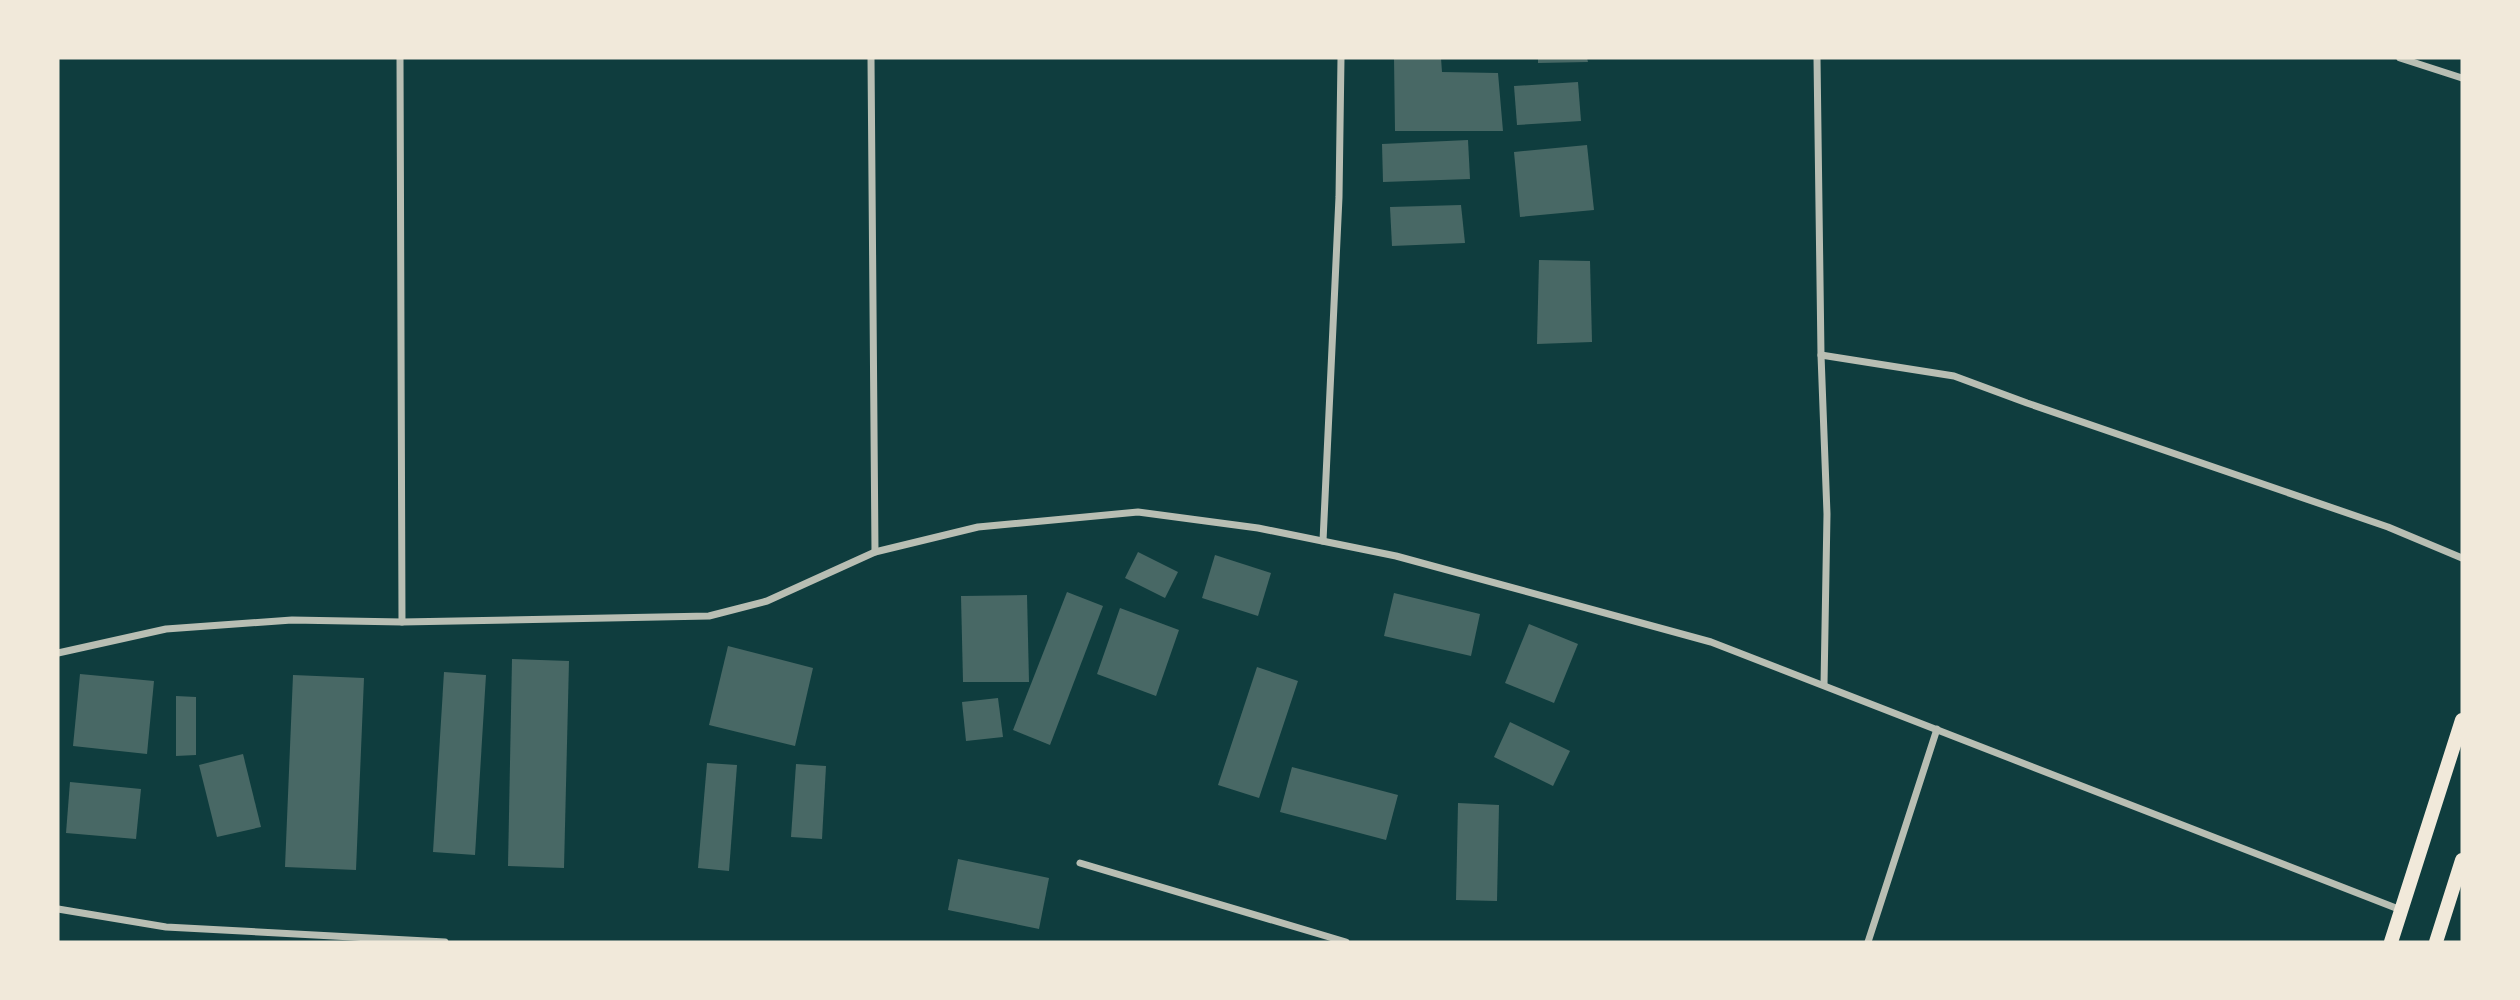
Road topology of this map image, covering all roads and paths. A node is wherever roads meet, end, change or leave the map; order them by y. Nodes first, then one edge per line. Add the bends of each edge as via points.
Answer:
1 (400, 58) edge
2 (871, 58) edge
3 (1341, 58) edge
4 (1817, 58) edge
5 (2400, 58) edge
6 (2462, 78) edge
7 (1821, 355) junction
8 (1323, 541) junction
9 (875, 552) junction
10 (2462, 558) edge
11 (402, 622) junction
12 (58, 653) edge
13 (1824, 685) junction
14 (2462, 720) edge
15 (1937, 729) junction
16 (2462, 860) edge
17 (1080, 863) dead end
18 (58, 909) edge
19 (2401, 910) junction
20 (445, 942) edge
21 (1346, 942) edge
22 (1868, 942) edge
23 (2390, 942) edge
24 (2436, 942) edge

1 - 11 street
2 - 9 street
3 - 8 street
4 - 7 street
5 - 6 street
7 - 10 street via 1954,376 2388,527
7 - 13 street via 1827,514
8 - 9 street via 1138,512 978,527
8 - 13 street via 1396,556 1711,642
9 - 11 street via 767,601 709,616
11 - 12 street via 292,620 166,629
13 - 15 street
14 - 19 main road
15 - 19 street
15 - 22 street
16 - 24 main road
17 - 21 street
18 - 20 street via 166,927
19 - 23 main road

